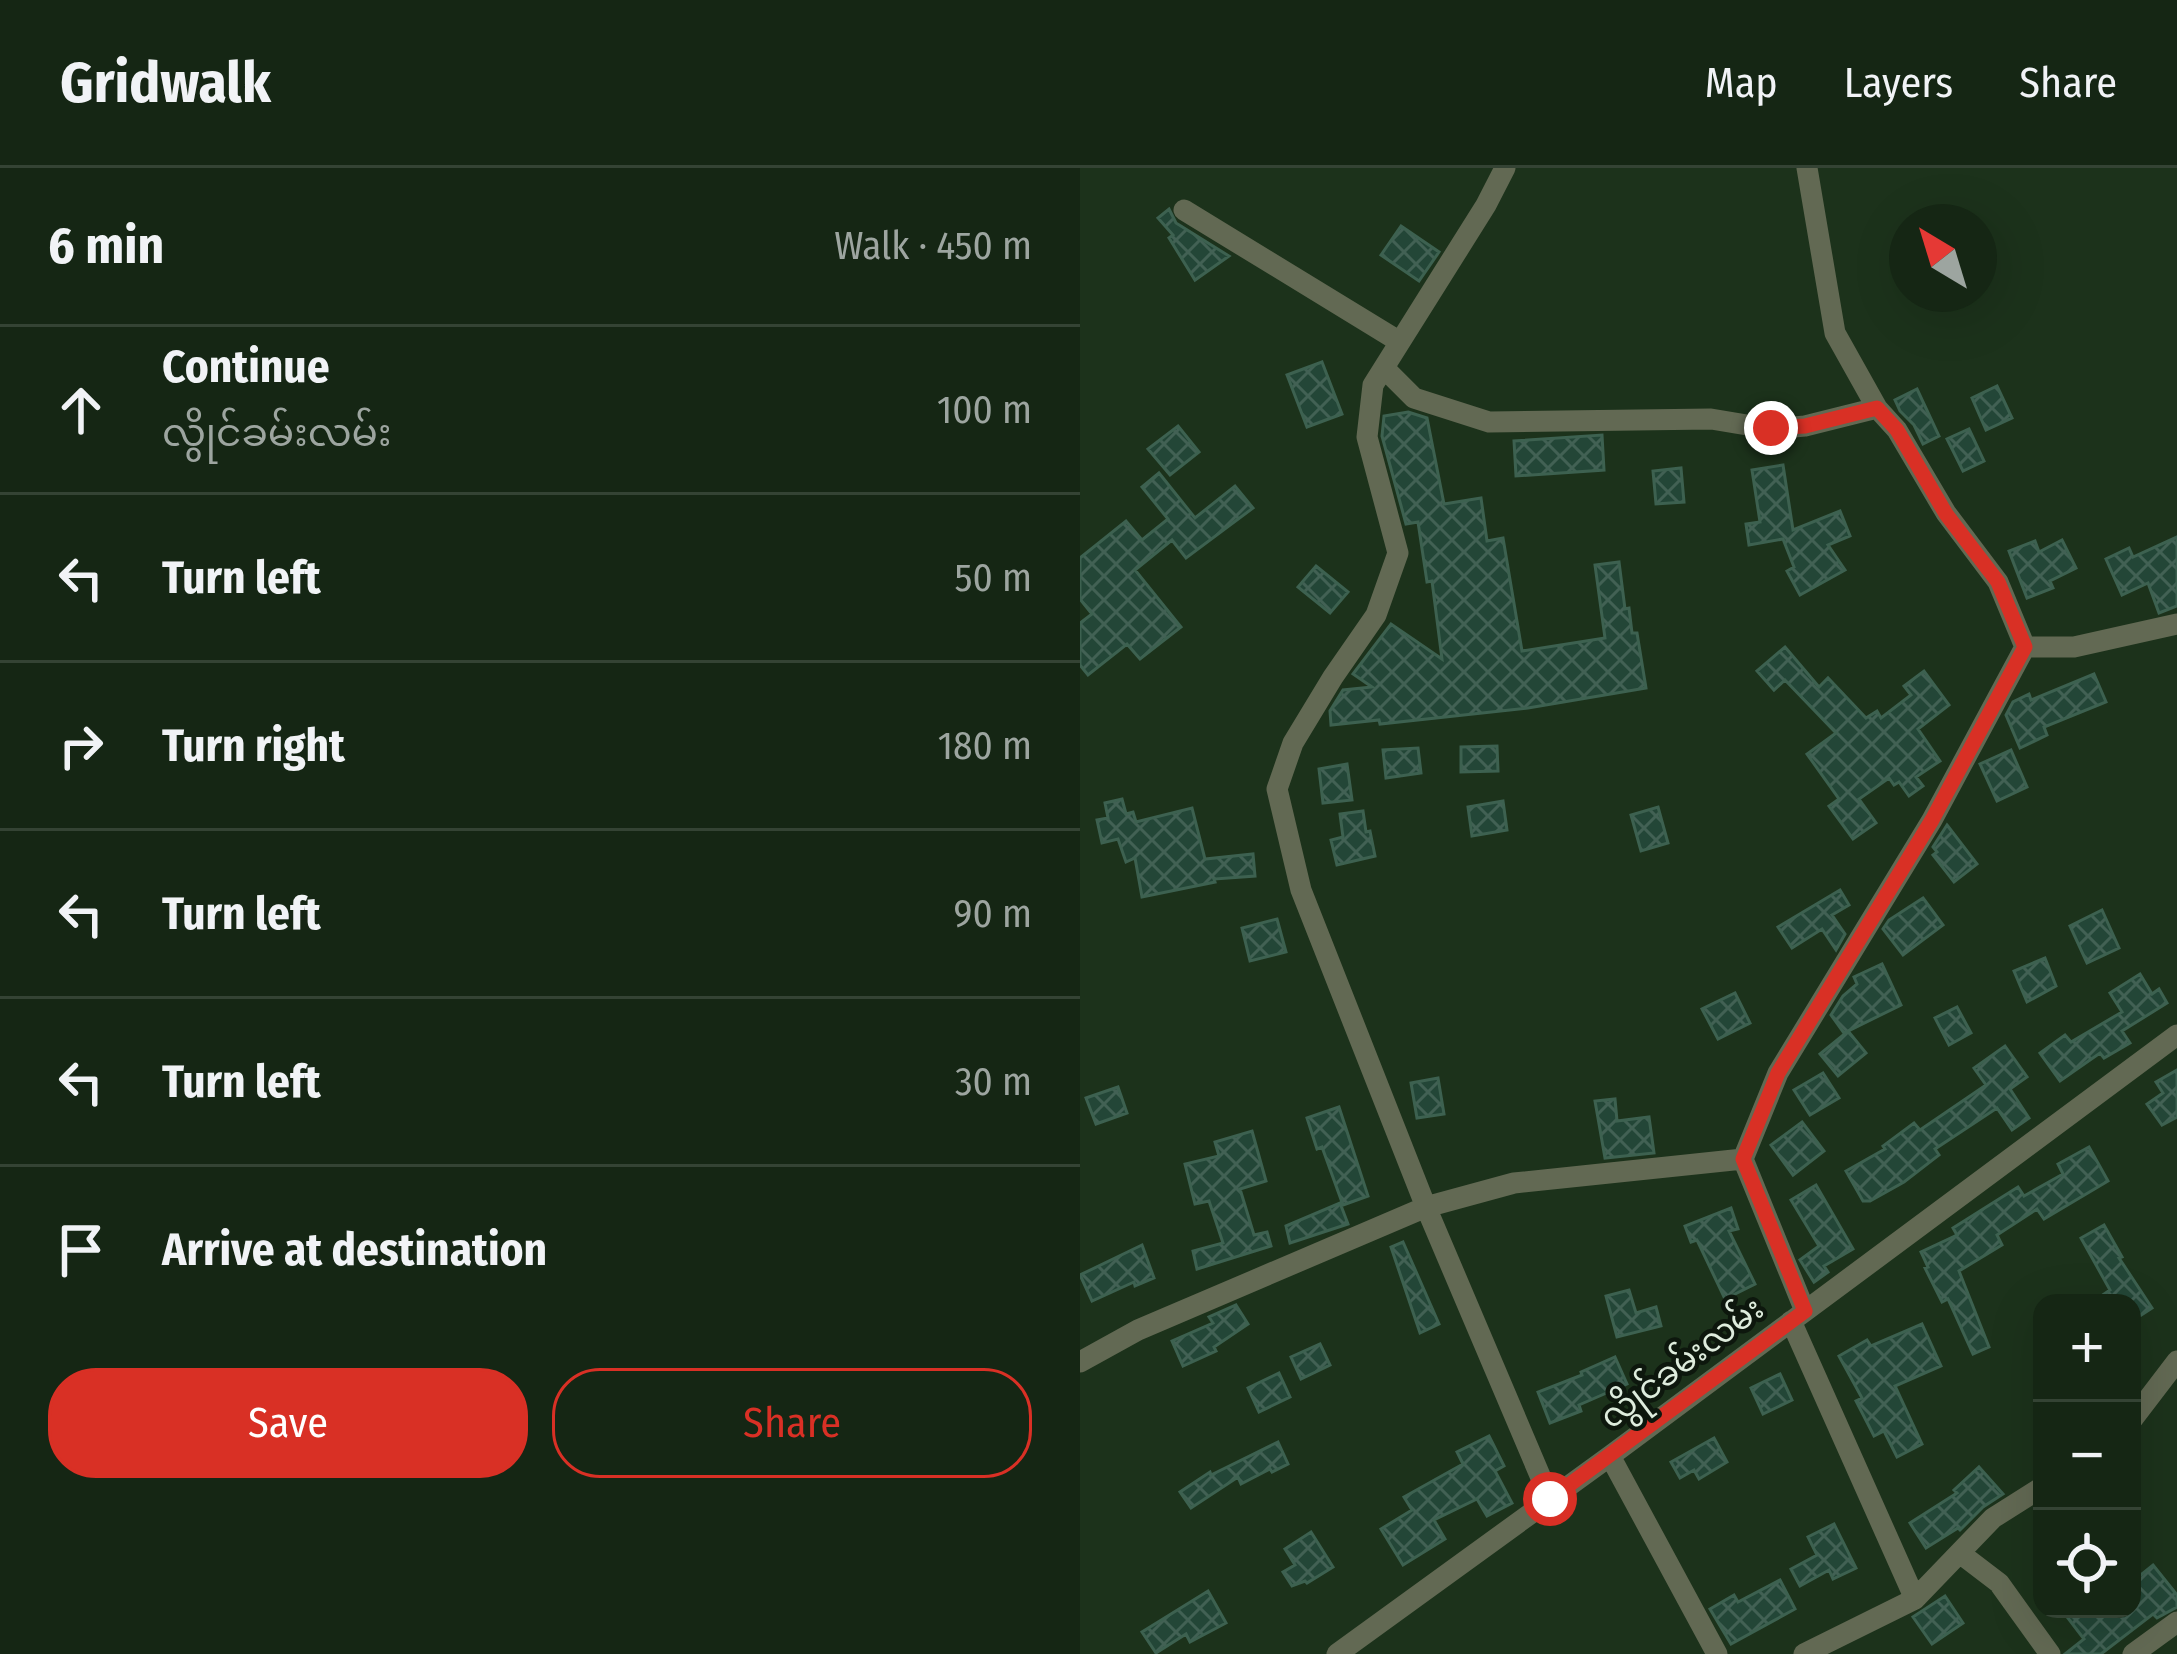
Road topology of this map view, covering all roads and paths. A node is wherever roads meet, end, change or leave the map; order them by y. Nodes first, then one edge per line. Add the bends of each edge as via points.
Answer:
1 (1505, 168) edge
2 (1807, 168) edge
3 (1184, 210) dead end
4 (1400, 342) junction
5 (1384, 368) junction
6 (1877, 408) junction
7 (2177, 624) edge
8 (2025, 647) junction
9 (2177, 1035) edge
10 (1743, 1159) junction
11 (1426, 1207) junction
12 (1798, 1316) junction
13 (2177, 1361) edge
14 (1080, 1362) edge
15 (2141, 1408) edge
16 (1610, 1456) junction
17 (2033, 1492) edge
18 (1550, 1499) junction
19 (1961, 1554) junction
20 (1915, 1599) junction
21 (2177, 1622) edge
22 (1337, 1654) edge
23 (1718, 1654) edge
24 (1804, 1654) edge
25 (2050, 1654) edge
26 (2133, 1654) edge

1 - 4 street
2 - 6 street via 1835,333
3 - 4 street
4 - 5 street
5 - 6 street via 1414,398 1489,422 1711,419 1771,428
5 - 11 street via 1373,386 1367,437 1398,553 1376,615 1293,743 1277,790 1301,890
6 - 8 street via 1998,582
7 - 8 street via 2074,647
8 - 10 street via 1932,820 1778,1073
9 - 12 street, လွိုင်ခမ်းလမ်း
10 - 11 street via 1514,1183
10 - 12 street
11 - 14 street
11 - 18 street
12 - 16 street, လွိုင်ခမ်းလမ်း
12 - 20 street
13 - 15 street
16 - 18 street, လွိုင်ခမ်းလမ်း
16 - 23 street
17 - 19 street via 1993,1518
18 - 22 street, လွိုင်ခမ်းလမ်း
19 - 20 street
19 - 25 street via 1999,1583
20 - 24 street
21 - 26 street

